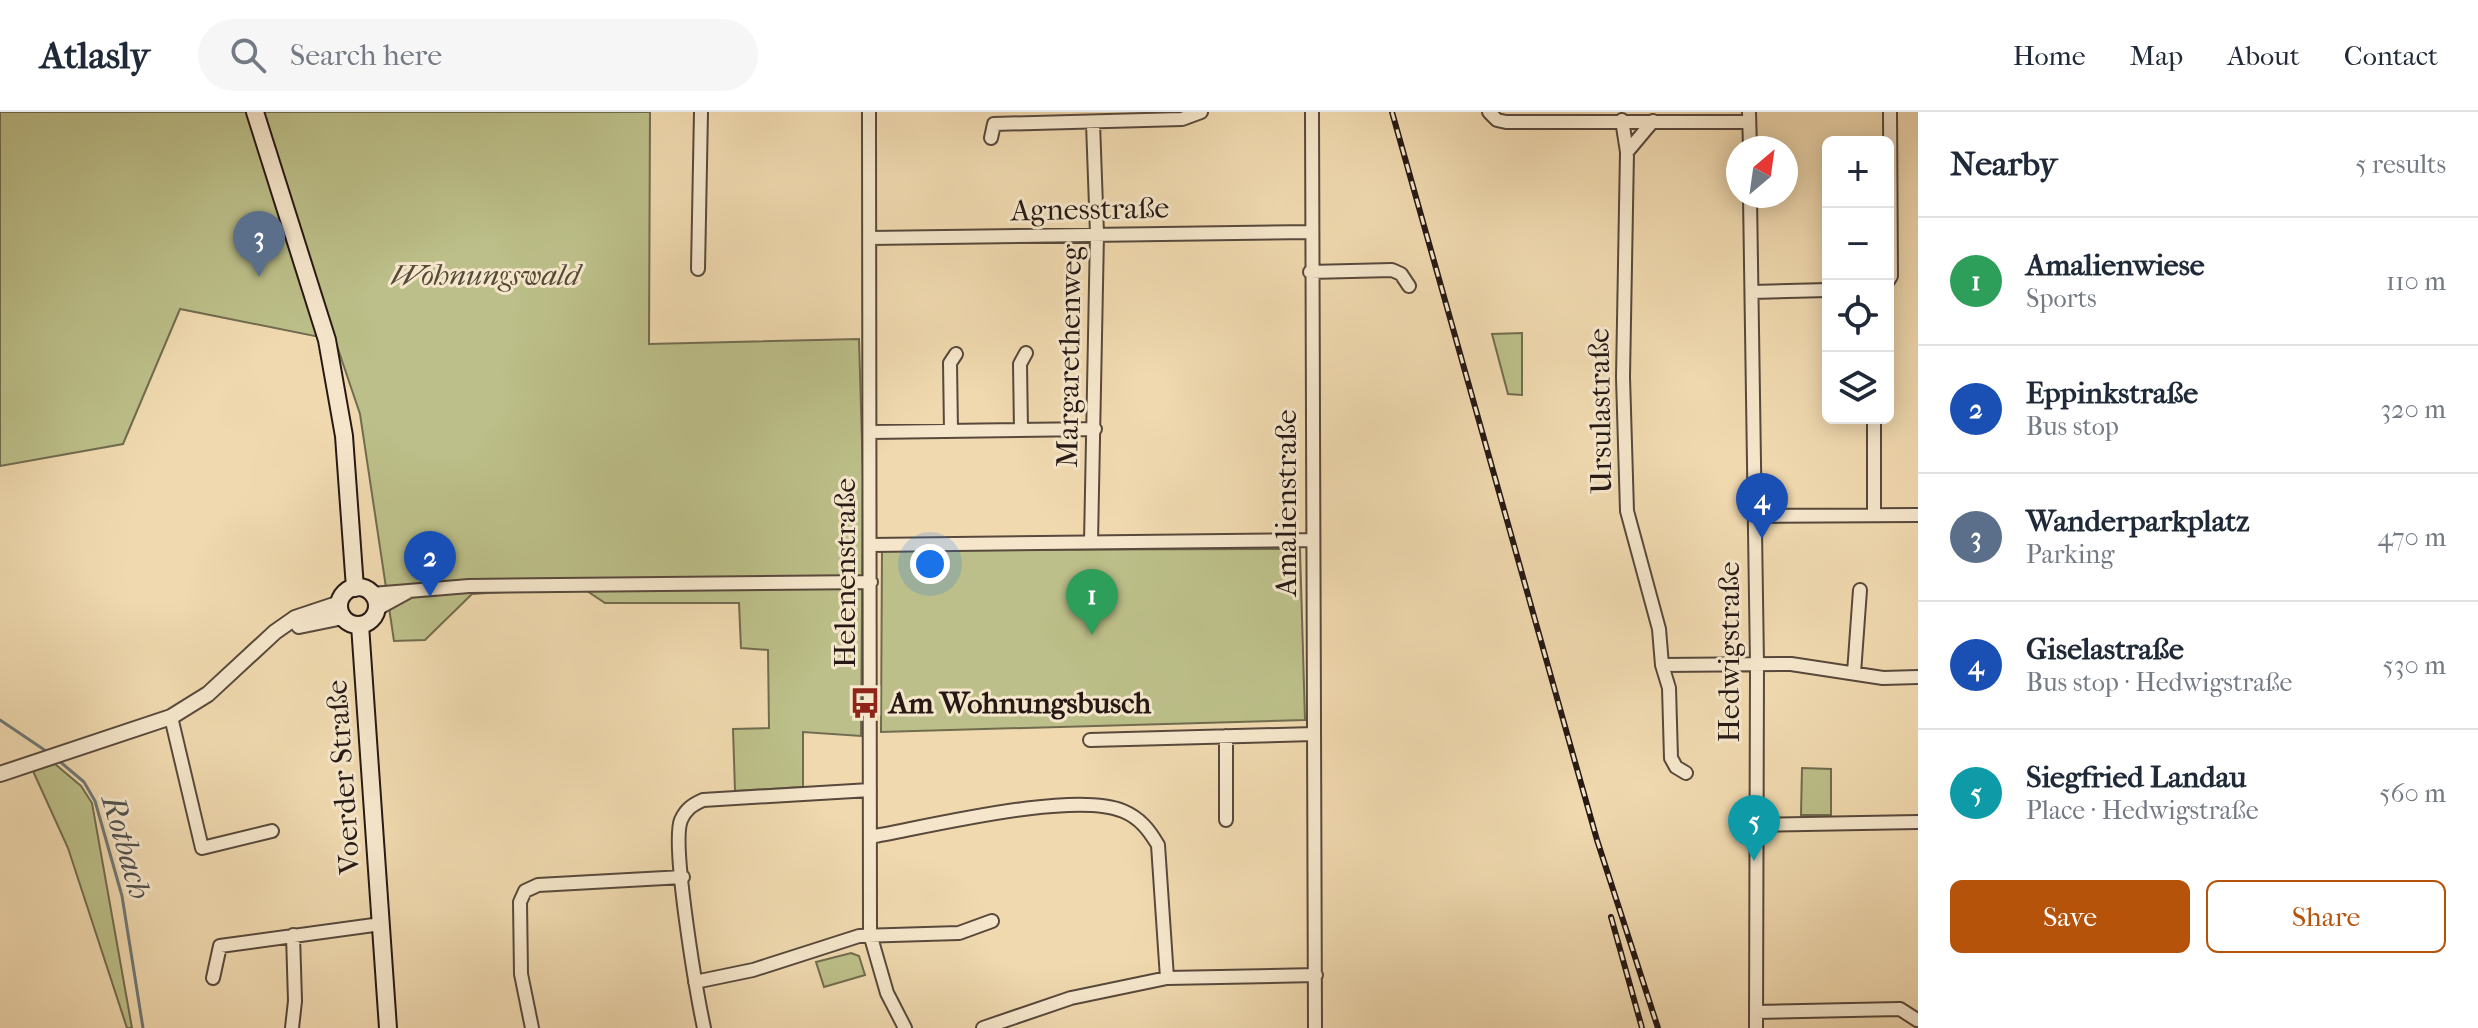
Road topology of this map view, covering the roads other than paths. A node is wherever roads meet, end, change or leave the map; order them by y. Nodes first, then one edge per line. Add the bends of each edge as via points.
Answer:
1 (255, 112) edge
2 (701, 112) edge
3 (869, 112) edge
4 (1201, 112) edge
5 (1312, 112) edge
6 (1489, 112) edge
7 (1890, 112) edge
8 (1749, 117) edge
9 (1622, 120) junction
10 (1653, 121) junction
11 (1093, 123) junction
12 (991, 138) dead end
13 (1627, 152) junction
14 (1750, 208) edge
15 (1311, 232) junction
16 (1097, 234) junction
17 (870, 238) junction
18 (698, 269) dead end
19 (1310, 272) junction
20 (1889, 280) edge
21 (1409, 286) dead end
22 (1822, 290) edge
23 (1752, 292) junction
24 (1026, 353) dead end
25 (956, 354) dead end
26 (1874, 424) edge
27 (1095, 429) junction
28 (1021, 430) junction
29 (951, 431) junction
30 (871, 432) junction
31 (1874, 514) junction
32 (1918, 515) edge
33 (1754, 516) junction
34 (1312, 540) junction
35 (1091, 542) junction
36 (871, 545) junction
37 (871, 582) junction
38 (355, 588) junction
39 (1860, 590) dead end
40 (375, 602) junction
41 (341, 610) junction
42 (360, 625) junction
43 (1757, 664) junction
44 (1662, 665) junction
45 (1854, 673) junction
46 (1918, 677) edge
47 (171, 717) junction
48 (1314, 734) junction
49 (1226, 736) junction
50 (1090, 740) dead end
51 (1686, 773) dead end
52 (0, 774) edge
53 (870, 790) junction
54 (1226, 820) dead end
55 (1918, 822) edge
56 (1755, 825) junction
57 (272, 831) dead end
58 (870, 837) junction
59 (683, 877) junction
60 (992, 921) dead end
61 (381, 924) junction
62 (870, 934) junction
63 (293, 935) junction
64 (1316, 975) junction
65 (213, 978) dead end
66 (1167, 978) junction
67 (695, 982) junction
68 (1756, 1012) junction
69 (1917, 1020) edge
70 (292, 1028) edge
71 (388, 1028) edge
72 (532, 1028) edge
73 (704, 1028) edge
74 (905, 1028) edge
75 (983, 1028) edge
76 (1315, 1028) edge
77 (1756, 1028) edge

1 - 38 main road via 327,340 344,436
2 - 18 street
3 - 17 street, Helenenstraße
4 - 11 street via 1182,119
5 - 15 street, Amalienstraße
6 - 9 street via 1506,122
7 - 20 street
8 - 10 street
9 - 10 street
9 - 13 street, Ursulastraße
10 - 13 street
11 - 12 street via 994,124
11 - 16 street, Margarethenweg
13 - 44 street, Ursulastraße via 1627,511 1659,629
14 - 23 street, Hedwigstraße
15 - 16 street, Agnesstraße
15 - 19 street, Amalienstraße
16 - 17 street, Agnesstraße
16 - 27 street, Margarethenweg
17 - 30 street, Helenenstraße
19 - 21 street via 1392,270
19 - 34 street, Amalienstraße
22 - 23 street
23 - 33 street, Hedwigstraße
24 - 28 street via 1020,364
25 - 29 street via 950,363
26 - 31 street
27 - 28 street
27 - 35 street, Margarethenweg
28 - 29 street
29 - 30 street
30 - 36 street, Helenenstraße
31 - 32 street
31 - 33 street
33 - 43 street, Hedwigstraße
34 - 35 street
34 - 48 street, Amalienstraße
35 - 36 street
36 - 37 street, Helenenstraße
37 - 40 street via 414,589
37 - 53 street, Helenenstraße
38 - 40 main road
38 - 41 main road via 345,593
39 - 45 street
40 - 42 main road via 371,620
41 - 42 main road
41 - 47 street via 295,618 208,694
42 - 61 main road, Voerder Straße
43 - 44 street
43 - 45 street
43 - 56 street, Hedwigstraße
44 - 51 street, Ursulastraße via 1669,688 1671,758
45 - 46 street
47 - 52 street
47 - 57 street via 202,848
48 - 49 street
48 - 64 street, Amalienstraße
49 - 50 street
49 - 54 street
53 - 58 street, Helenenstraße
53 - 59 street via 703,800 688,807 679,823
55 - 56 street
56 - 68 street, Hedwigstraße
58 - 62 street, Helenenstraße
58 - 66 street via 1031,808 1093,805 1120,810 1148,829 1158,845
59 - 67 street
59 - 72 street via 538,885 525,891 520,902 521,974
60 - 62 street via 959,933
61 - 63 street
61 - 71 main road, Voerder Straße
62 - 67 street
62 - 74 street, Helenenstraße via 887,993
63 - 65 street via 220,946
63 - 70 street
64 - 66 street
64 - 76 street, Amalienstraße
66 - 75 street via 1071,998
67 - 73 street
68 - 69 street via 1900,1009
68 - 77 street, Hedwigstraße

